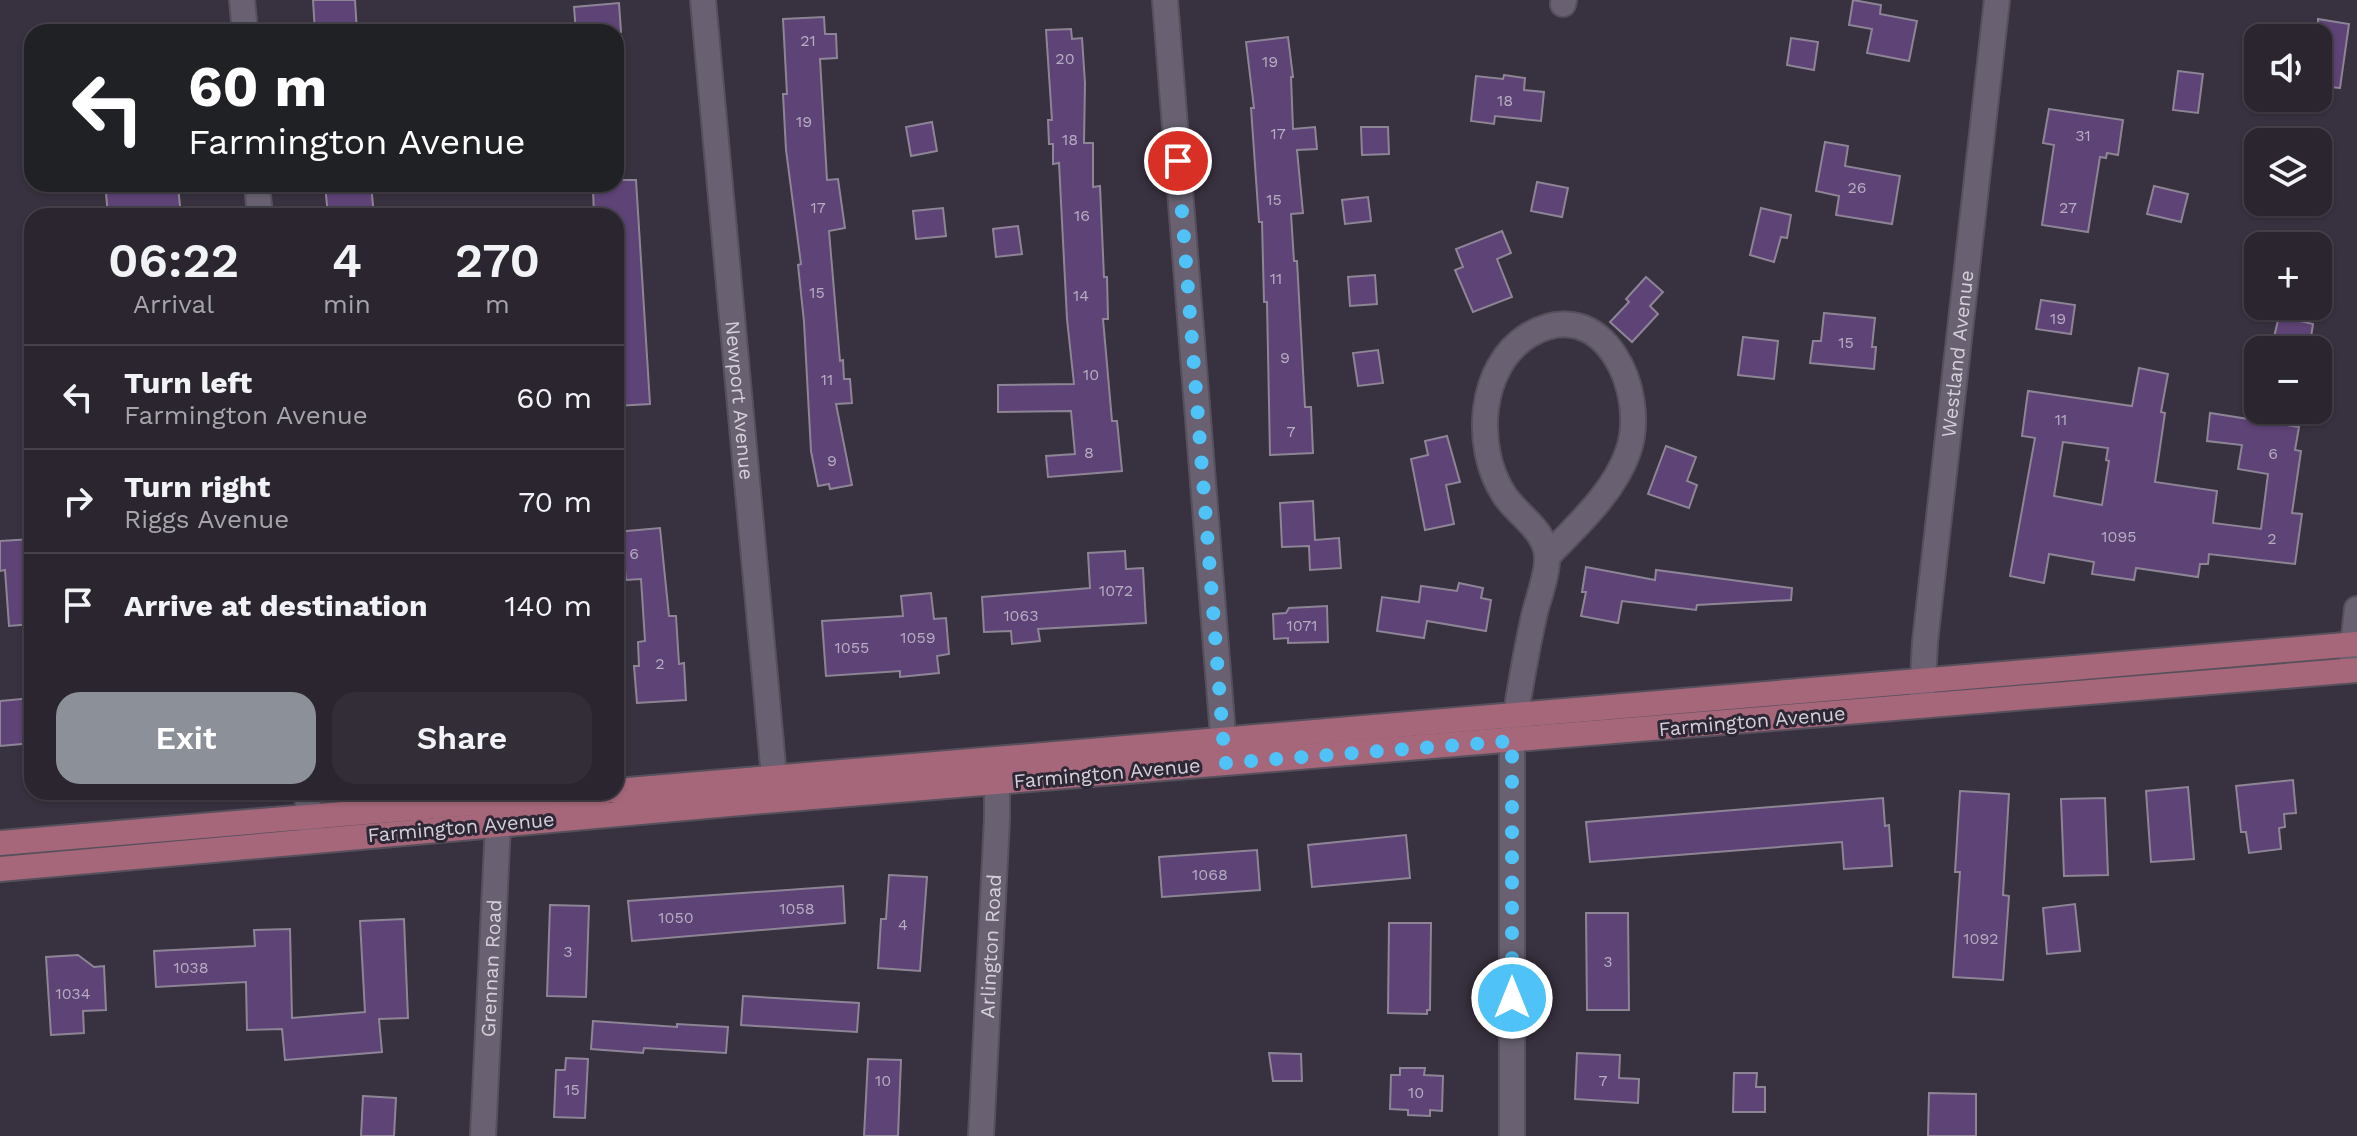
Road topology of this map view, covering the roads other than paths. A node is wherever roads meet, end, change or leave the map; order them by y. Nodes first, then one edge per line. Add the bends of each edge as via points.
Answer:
1 (242, 0) edge
2 (703, 0) edge
3 (1165, 0) edge
4 (1997, 0) edge
5 (244, 24) edge
6 (1547, 557) junction
7 (2357, 609) edge
8 (2355, 644) edge
9 (2354, 670) edge
10 (1923, 681) junction
11 (1921, 706) junction
12 (1515, 716) junction
13 (1512, 741) junction
14 (1225, 752) junction
15 (998, 770) junction
16 (775, 789) junction
17 (624, 791) edge
18 (308, 800) edge
19 (562, 800) edge
20 (496, 813) junction
21 (310, 828) junction
22 (0, 843) edge
23 (0, 869) edge
24 (483, 1136) edge
25 (981, 1136) edge
26 (1512, 1136) edge

1 - 5 street
2 - 16 street, Newport Avenue
3 - 14 street
4 - 10 street, Westland Avenue
6 - 6 street via 1606,492 1623,464 1632,432 1632,398 1620,363 1594,333 1570,326 1544,328 1522,340 1493,379 1486,407 1493,474 1504,496 1533,526
6 - 12 street
7 - 8 street
8 - 9 street
8 - 10 main road, Farmington Avenue
9 - 11 main road, Farmington Avenue
10 - 11 street, Westland Avenue
10 - 12 main road, Farmington Avenue
11 - 13 main road, Farmington Avenue
12 - 13 street
12 - 14 main road, Farmington Avenue
13 - 14 main road, Farmington Avenue
13 - 26 street
14 - 15 main road, Farmington Avenue
15 - 16 main road, Farmington Avenue
15 - 25 street, Arlington Road
16 - 17 main road, Farmington Avenue
16 - 20 main road, Farmington Avenue
18 - 21 street
19 - 20 main road, Farmington Avenue
20 - 21 main road, Farmington Avenue
20 - 24 street, Grennan Road
21 - 22 main road, Farmington Avenue
21 - 23 main road, Farmington Avenue

